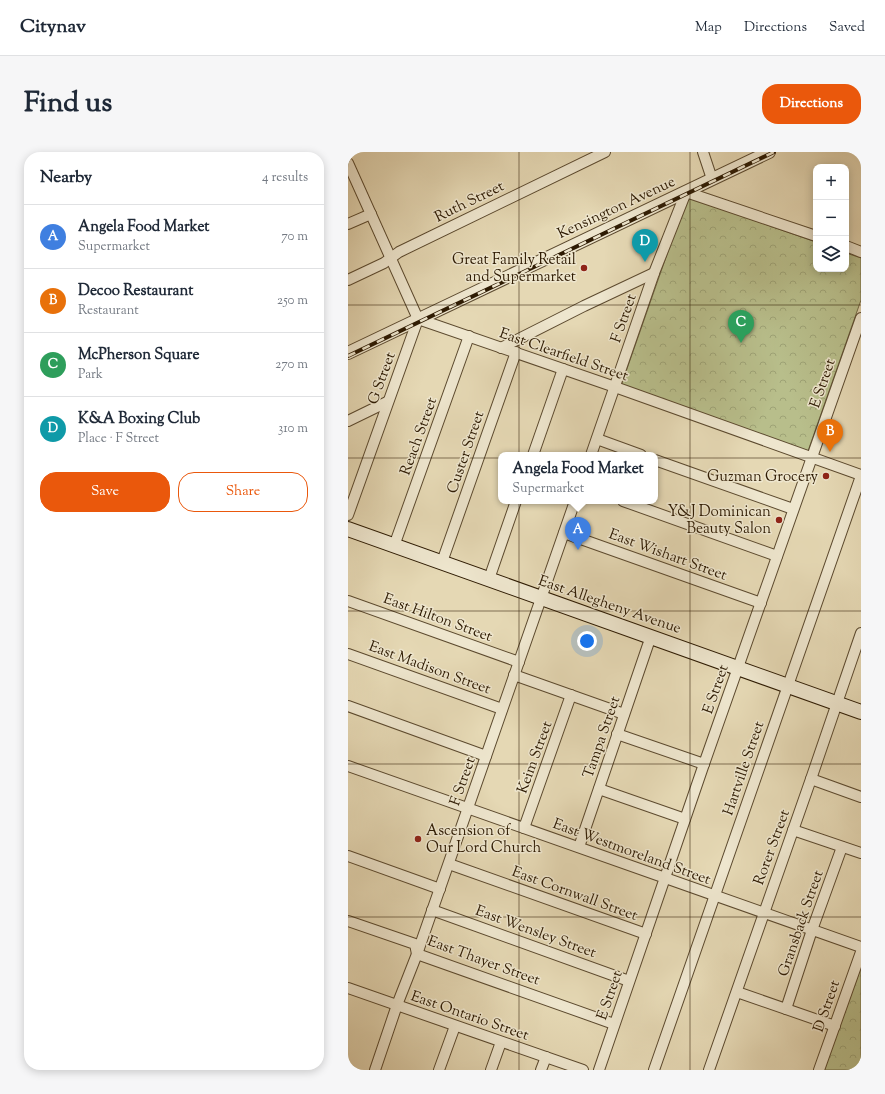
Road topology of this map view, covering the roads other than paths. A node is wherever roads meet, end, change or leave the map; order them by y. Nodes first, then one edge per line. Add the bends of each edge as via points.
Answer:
1 (605, 152) edge
2 (703, 152) edge
3 (769, 152) edge
4 (348, 163) edge
5 (712, 179) junction
6 (686, 192) junction
7 (371, 214) junction
8 (348, 224) edge
9 (813, 235) edge
10 (849, 247) edge
11 (861, 252) edge
12 (391, 258) junction
13 (654, 273) junction
14 (348, 280) edge
15 (861, 318) edge
16 (418, 319) junction
17 (469, 336) junction
18 (501, 348) junction
19 (516, 352) junction
20 (348, 353) edge
21 (563, 369) junction
22 (615, 387) junction
23 (387, 402) junction
24 (348, 421) edge
25 (597, 439) junction
26 (534, 452) edge
27 (592, 452) edge
28 (633, 452) edge
29 (812, 458) junction
30 (658, 461) edge
31 (861, 476) edge
32 (515, 504) edge
33 (574, 504) edge
34 (631, 504) edge
35 (793, 509) junction
36 (348, 515) edge
37 (348, 529) edge
38 (564, 533) junction
39 (394, 546) junction
40 (777, 556) junction
41 (442, 562) junction
42 (489, 579) junction
43 (541, 597) junction
44 (348, 601) edge
45 (761, 603) junction
46 (861, 633) edge
47 (651, 636) junction
48 (348, 654) edge
49 (519, 662) junction
50 (738, 667) junction
51 (514, 675) junction
52 (787, 686) junction
53 (571, 696) junction
54 (836, 703) junction
55 (348, 706) edge
56 (502, 709) junction
57 (861, 712) edge
58 (624, 714) junction
59 (617, 734) junction
60 (486, 756) junction
61 (704, 764) junction
62 (348, 766) edge
63 (811, 779) junction
64 (599, 789) junction
65 (861, 797) edge
66 (468, 809) junction
67 (685, 819) junction
68 (524, 828) junction
69 (793, 830) junction
70 (842, 847) junction
71 (578, 848) junction
72 (861, 853) edge
73 (348, 856) edge
74 (449, 864) junction
75 (665, 879) junction
76 (440, 889) junction
77 (714, 896) junction
78 (432, 910) junction
79 (763, 913) junction
80 (348, 921) edge
81 (812, 930) junction
82 (646, 934) junction
83 (861, 947) edge
84 (861, 952) edge
85 (417, 954) junction
86 (629, 981) junction
87 (348, 988) edge
88 (737, 992) junction
89 (397, 1005) junction
90 (786, 1009) junction
91 (614, 1024) junction
92 (455, 1026) junction
93 (835, 1026) junction
94 (501, 1042) junction
95 (546, 1057) junction
96 (375, 1070) edge
97 (439, 1070) edge
98 (491, 1070) edge
99 (541, 1070) edge
100 (582, 1070) edge
101 (599, 1070) edge
102 (654, 1070) edge
103 (709, 1070) edge
104 (819, 1070) edge

1 - 12 street, Ruth Street via 406,248
2 - 5 street
3 - 5 street, Kensington Avenue
4 - 7 street
5 - 6 street, Kensington Avenue
6 - 9 street
6 - 13 street, F Street
6 - 16 street, Kensington Avenue
7 - 8 street
7 - 12 street
10 - 11 street
12 - 14 street, Ruth Street
12 - 16 street
13 - 18 street
13 - 22 street, F Street
15 - 29 street, E Street
16 - 17 street, East Clearfield Street
16 - 20 street, Kensington Avenue
16 - 23 street, G Street
17 - 18 street, East Clearfield Street
17 - 39 street, Reach Street
18 - 19 street, East Clearfield Street
19 - 21 street, East Clearfield Street
19 - 41 street, Custer Street
21 - 22 street, East Clearfield Street
21 - 26 street
22 - 25 street, F Street
22 - 29 street, East Clearfield Street
23 - 24 street
23 - 36 street, G Street
25 - 27 street, F Street
25 - 28 street
29 - 31 street, East Clearfield Street
29 - 35 street, E Street
30 - 35 street
31 - 52 street, Hartville Street
32 - 42 street
33 - 38 street, F Street
34 - 40 street
35 - 40 street, E Street
37 - 39 main road, East Allegheny Avenue
38 - 43 street, F Street
38 - 45 street, East Wishart Street
39 - 41 main road, East Allegheny Avenue
40 - 45 street, E Street
41 - 42 main road, East Allegheny Avenue
42 - 43 main road, East Allegheny Avenue
43 - 47 main road, East Allegheny Avenue
43 - 49 street, F Street
44 - 49 street, East Hilton Street
45 - 50 street, E Street
46 - 54 street, Rorer Street
47 - 50 main road, East Allegheny Avenue
47 - 58 street, Tampa Street
48 - 56 street, East Madison Street
49 - 51 street, F Street
50 - 52 main road, East Allegheny Avenue
50 - 61 street, E Street
51 - 53 street
51 - 56 street, F Street
52 - 54 main road, East Allegheny Avenue
52 - 77 street, Hartville Street
53 - 58 street
53 - 68 street, Keim Street
54 - 57 main road, East Allegheny Avenue
54 - 63 street, Rorer Street
55 - 60 street
56 - 60 street, F Street
58 - 59 street, Tampa Street
59 - 61 street
59 - 64 street, Tampa Street
60 - 66 street, F Street
61 - 67 street, E Street
62 - 66 street, East Westmoreland Street
63 - 65 street
63 - 69 street, Rorer Street
64 - 67 street
64 - 71 street, Tampa Street
66 - 68 street, East Westmoreland Street
66 - 74 street, F Street
67 - 75 street, E Street
68 - 71 street, East Westmoreland Street
69 - 70 street
69 - 79 street, Rorer Street
70 - 72 street
70 - 81 street, Gransback Street
71 - 75 street, East Westmoreland Street
73 - 76 street
74 - 76 street, F Street
74 - 82 street, East Cornwall Street
75 - 77 street, East Westmoreland Street
75 - 82 street, E Street
76 - 78 street, F Street
77 - 79 street, East Westmoreland Street
77 - 102 street, Hartville Street
78 - 85 street, F Street
78 - 86 street, East Wensley Street
79 - 81 street, East Westmoreland Street
79 - 88 street, Rorer Street
80 - 85 street, East Thayer Street via 415,944
81 - 83 street, East Westmoreland Street
81 - 90 street, Gransback Street
82 - 86 street, E Street
84 - 93 street, D Street
85 - 89 street, F Street
85 - 91 street, East Thayer Street
86 - 91 street, E Street
87 - 89 street, East Ontario Street
88 - 90 street
88 - 103 street, Rorer Street
89 - 92 street, East Ontario Street
89 - 96 street, F Street
90 - 93 street
91 - 101 street, E Street
92 - 94 street, East Ontario Street
92 - 97 street
93 - 104 street, D Street
94 - 95 street, East Ontario Street
94 - 98 street
95 - 99 street
95 - 100 street, East Ontario Street

